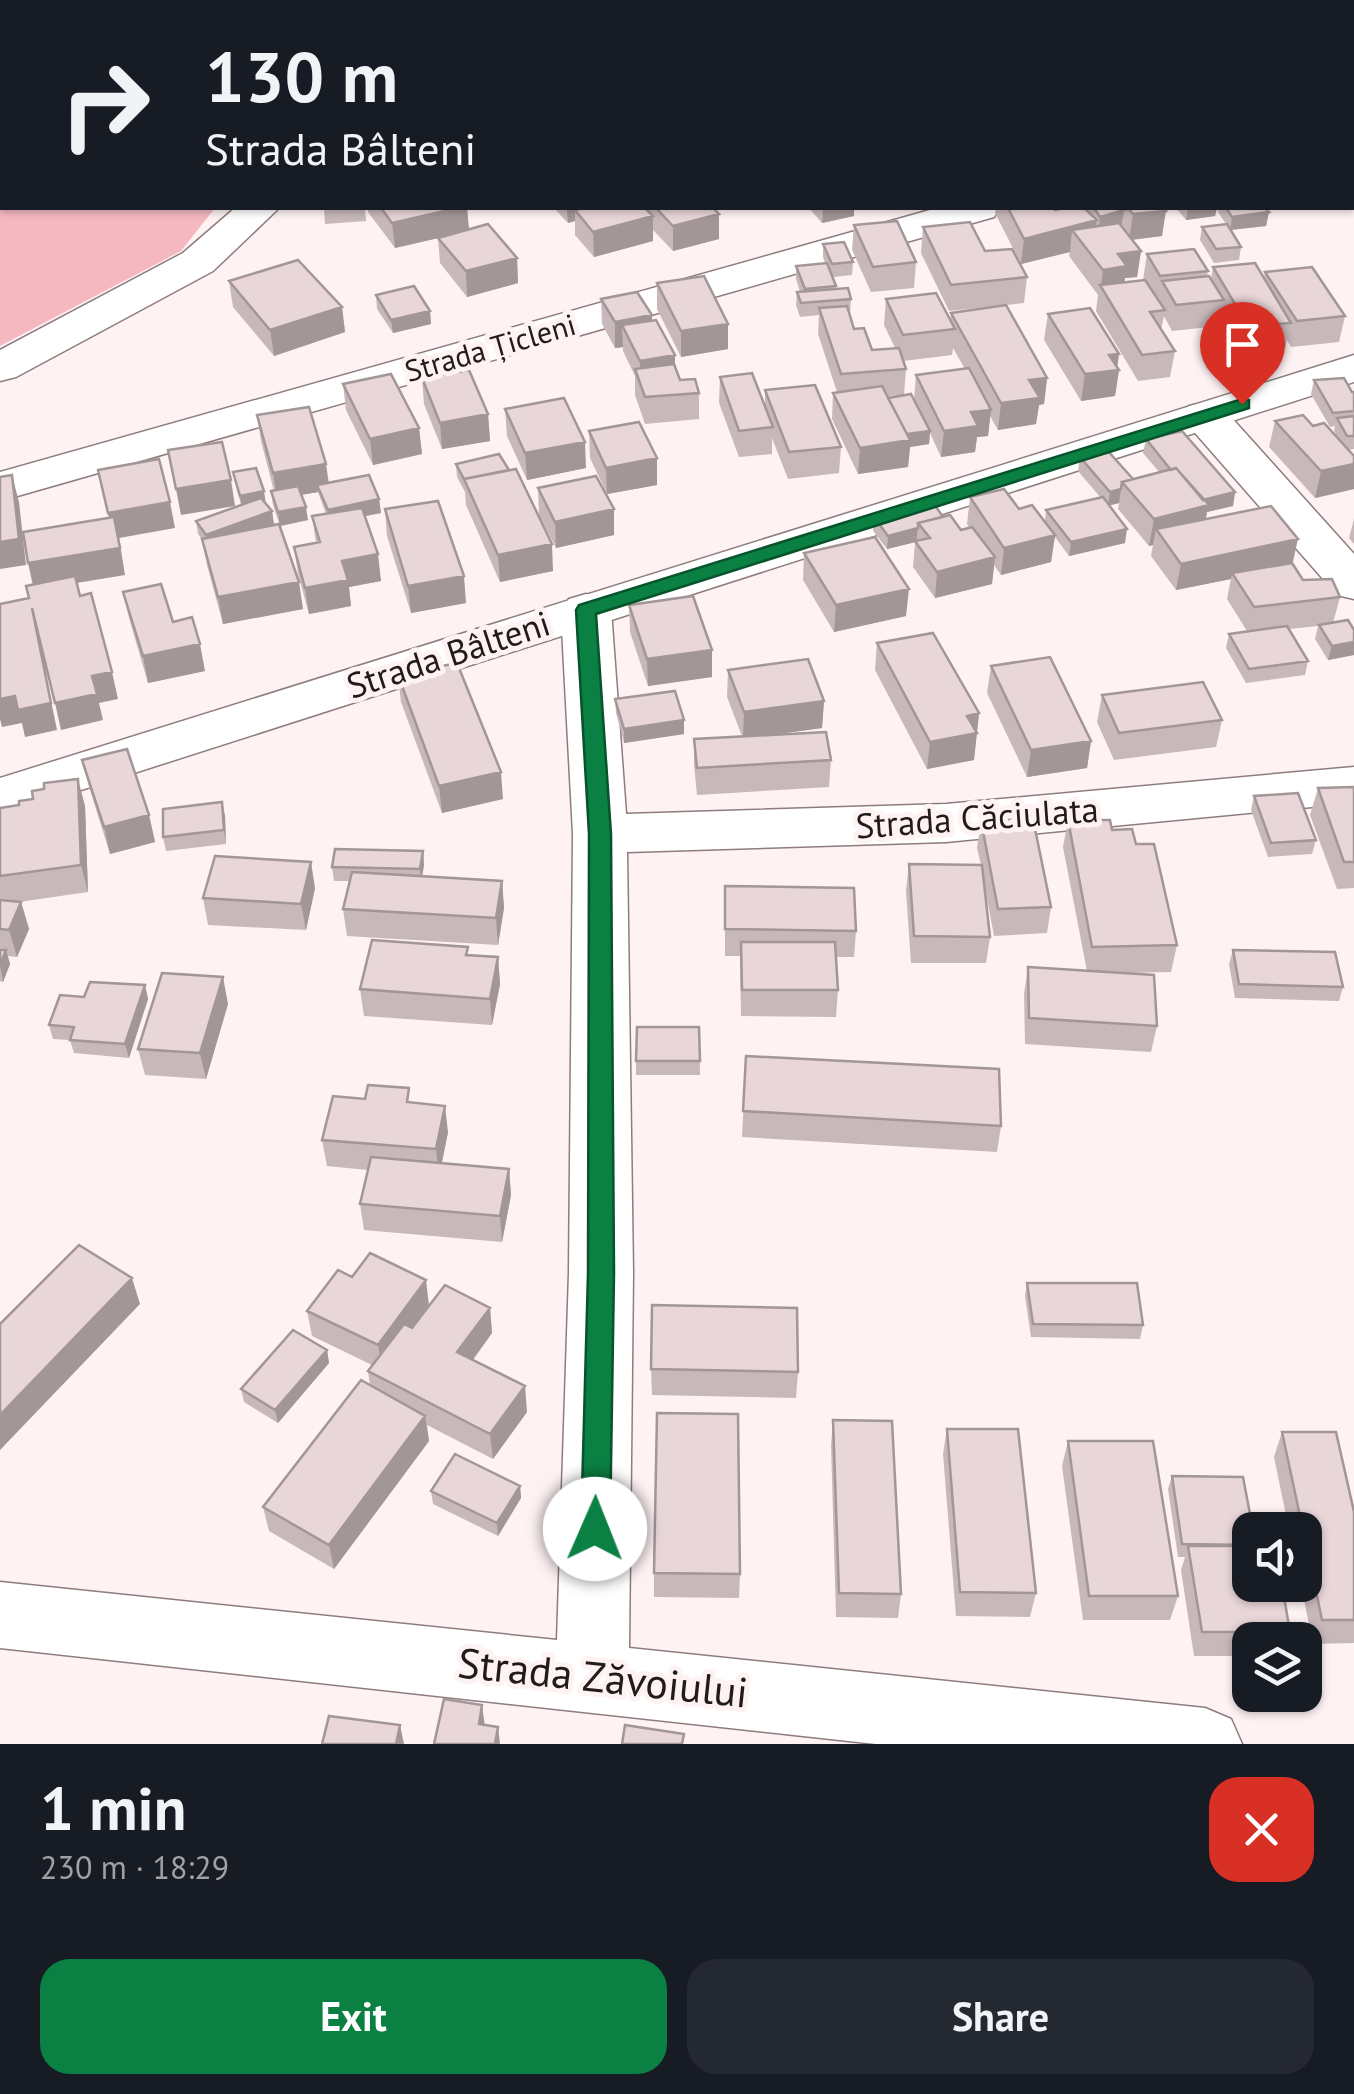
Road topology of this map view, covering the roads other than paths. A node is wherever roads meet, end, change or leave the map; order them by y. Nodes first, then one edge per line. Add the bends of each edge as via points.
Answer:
1 (257, 210) edge
2 (973, 210) edge
3 (0, 368) edge
4 (1354, 368) edge
5 (1205, 416) junction
6 (0, 487) edge
7 (1354, 584) edge
8 (586, 610) junction
9 (1354, 785) edge
10 (0, 797) edge
11 (600, 834) junction
12 (0, 1615) edge
13 (592, 1675) junction
14 (1205, 1744) edge

1 - 3 street via 198,262
2 - 6 street, Strada Țicleni
4 - 5 street, Strada Bâlteni
5 - 7 street
5 - 8 street, Strada Bâlteni
8 - 10 street, Strada Bâlteni
8 - 11 street
9 - 11 street, Strada Căciulata via 946,822
11 - 13 street via 601,1273
12 - 13 street, Strada Zăvoiului
13 - 14 street, Strada Zăvoiului

